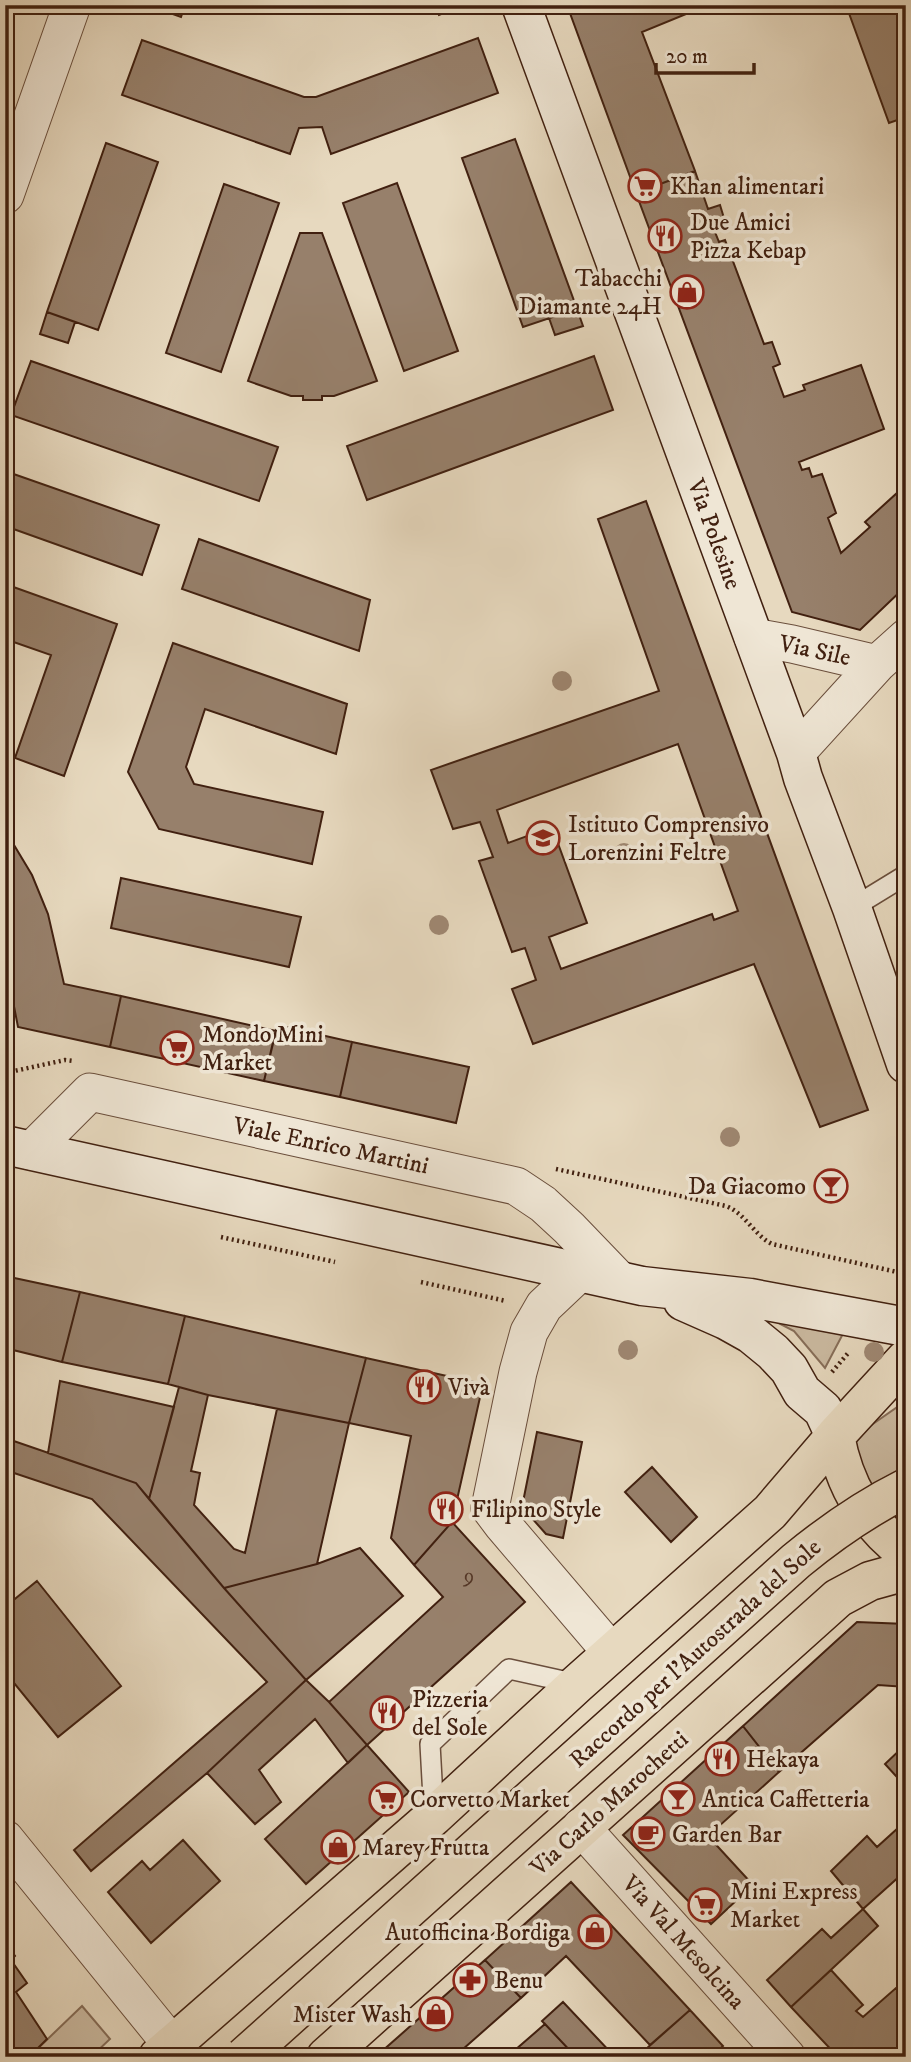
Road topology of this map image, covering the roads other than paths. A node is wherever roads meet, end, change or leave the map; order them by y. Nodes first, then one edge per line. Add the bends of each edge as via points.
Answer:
1 (72, 5) edge
2 (521, 5) edge
3 (5, 195) edge
4 (754, 637) junction
5 (906, 638) edge
6 (877, 664) junction
7 (796, 753) junction
8 (906, 875) edge
9 (852, 908) junction
10 (906, 1064) edge
11 (18, 1148) edge
12 (580, 1272) junction
13 (631, 1283) junction
14 (906, 1327) edge
15 (906, 1359) edge
16 (835, 1436) junction
17 (906, 1488) edge
18 (906, 1553) edge
19 (906, 1571) edge
20 (612, 1653) junction
21 (577, 1685) junction
22 (434, 1816) junction
23 (581, 1827) junction
24 (5, 1839) edge
25 (165, 2051) edge
26 (244, 2057) edge
27 (326, 2057) edge
28 (787, 2057) edge

1 - 3 street
2 - 4 main road, Via Polesine
4 - 6 street, Via Sile
4 - 7 main road, Via Polesine
5 - 6 street, Via Sile
6 - 7 street, Via Sile
7 - 9 main road, Via Polesine
8 - 9 lane
9 - 10 main road, Via Polesine
11 - 12 main road, Viale Enrico Martini
11 - 13 street, Viale Enrico Martini via 90,1092 516,1186 543,1204
12 - 13 main road, Viale Enrico Martini
12 - 20 street via 544,1307 529,1332 490,1508
13 - 14 main road via 750,1298
13 - 16 main road via 696,1306 751,1334 789,1369 802,1392 822,1410
15 - 16 main road
16 - 18 main road via 846,1480 858,1503 873,1524
16 - 20 main road via 770,1512
17 - 26 main road, Raccordo per l'Autostrada del Sole, bridge via 850,1520 796,1561
19 - 23 main road, Via Carlo Marochetti via 870,1581 838,1598
20 - 21 main road
21 - 22 main road
21 - 22 lane via 509,1669 430,1744
22 - 25 main road
23 - 27 main road, Via Carlo Marochetti
23 - 28 street, Via Val Mesolcina
24 - 25 street

